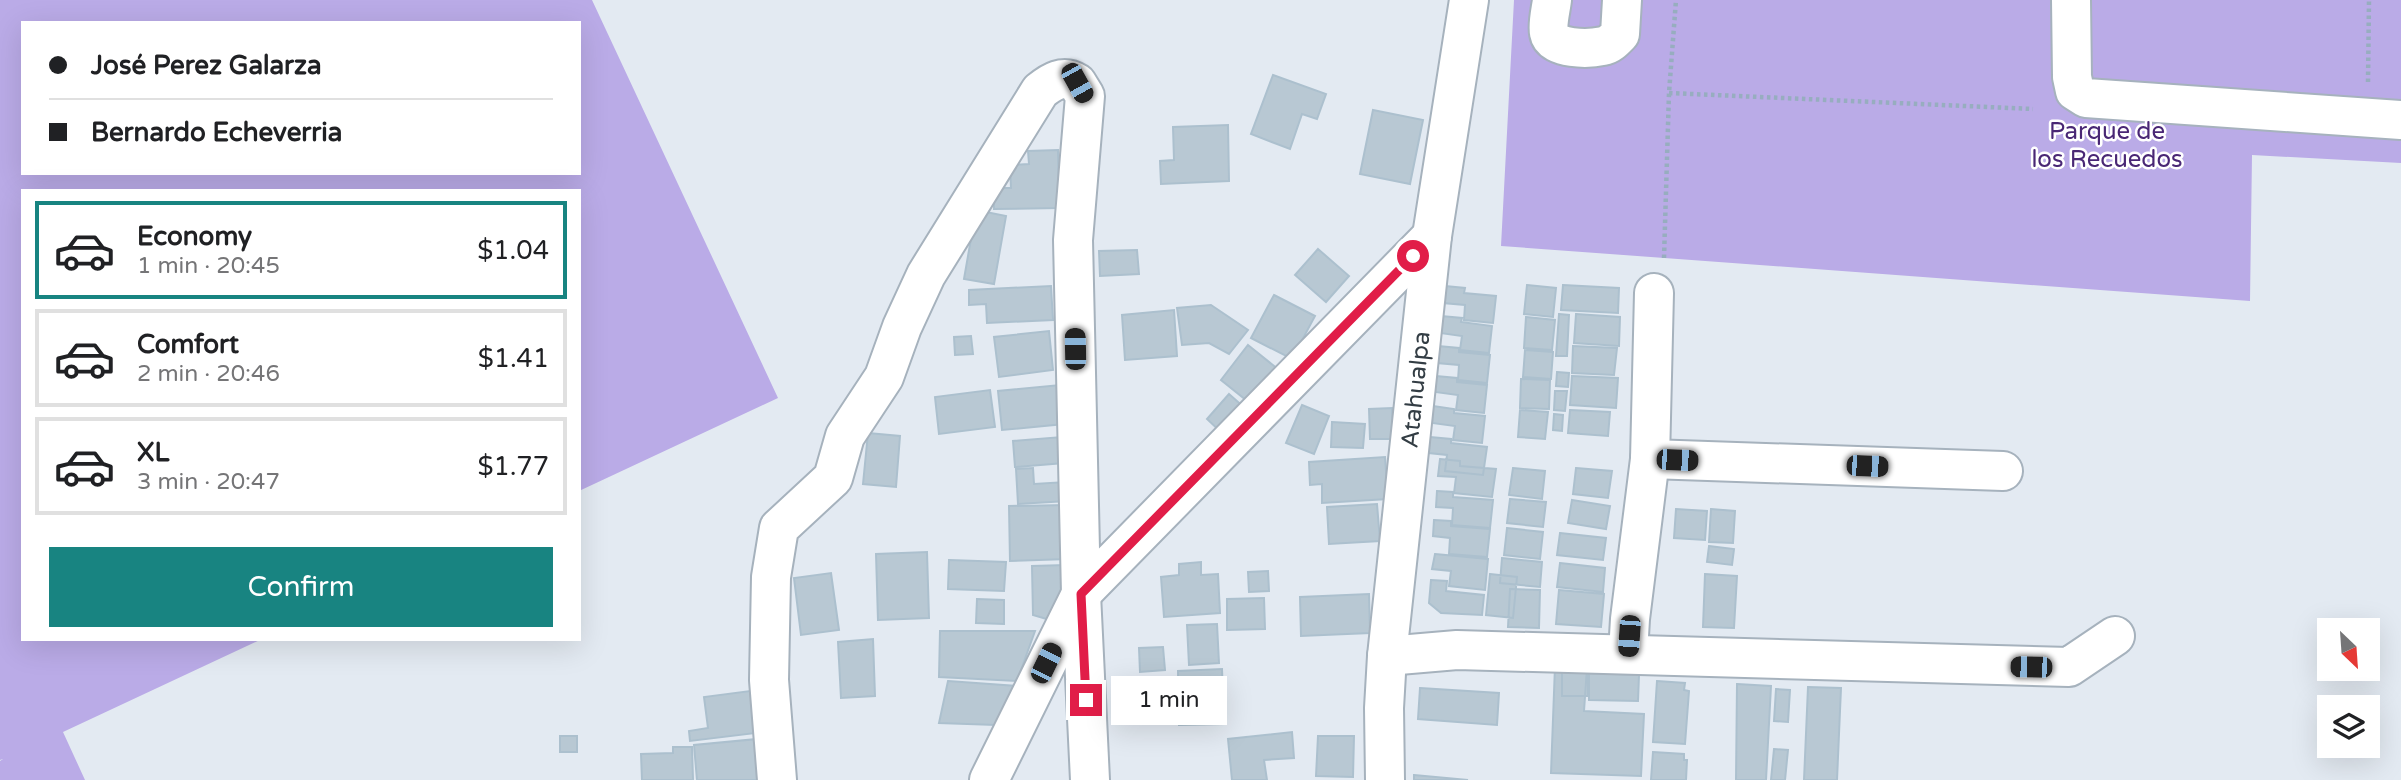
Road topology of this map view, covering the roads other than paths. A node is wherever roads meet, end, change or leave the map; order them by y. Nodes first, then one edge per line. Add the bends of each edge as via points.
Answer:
1 (1469, 0) edge
2 (1552, 0) edge
3 (1622, 0) edge
4 (2071, 0) edge
5 (2384, 119) edge
6 (1432, 236) junction
7 (1659, 280) road end
8 (1650, 459) junction
9 (2003, 471) dead end
10 (1081, 594) junction
11 (2115, 636) dead end
12 (1628, 653) junction
13 (1387, 656) junction
14 (777, 780) edge
15 (989, 780) edge
16 (1090, 780) edge
17 (1385, 780) edge

1 - 6 street, Atahualpa
2 - 3 street via 1548,33 1561,47 1613,42 1620,34
4 - 5 street via 2072,77 2075,90 2086,98
6 - 10 street
6 - 13 street, Atahualpa
7 - 8 street
8 - 9 street
8 - 12 street
10 - 14 street via 1073,240 1085,96 1071,79 1051,82 1040,91 926,275 884,377 845,436 833,478 779,528 771,577 769,680
10 - 15 street
10 - 16 street
11 - 12 street via 2069,667
12 - 13 street via 1457,650
13 - 17 street, Atahualpa

